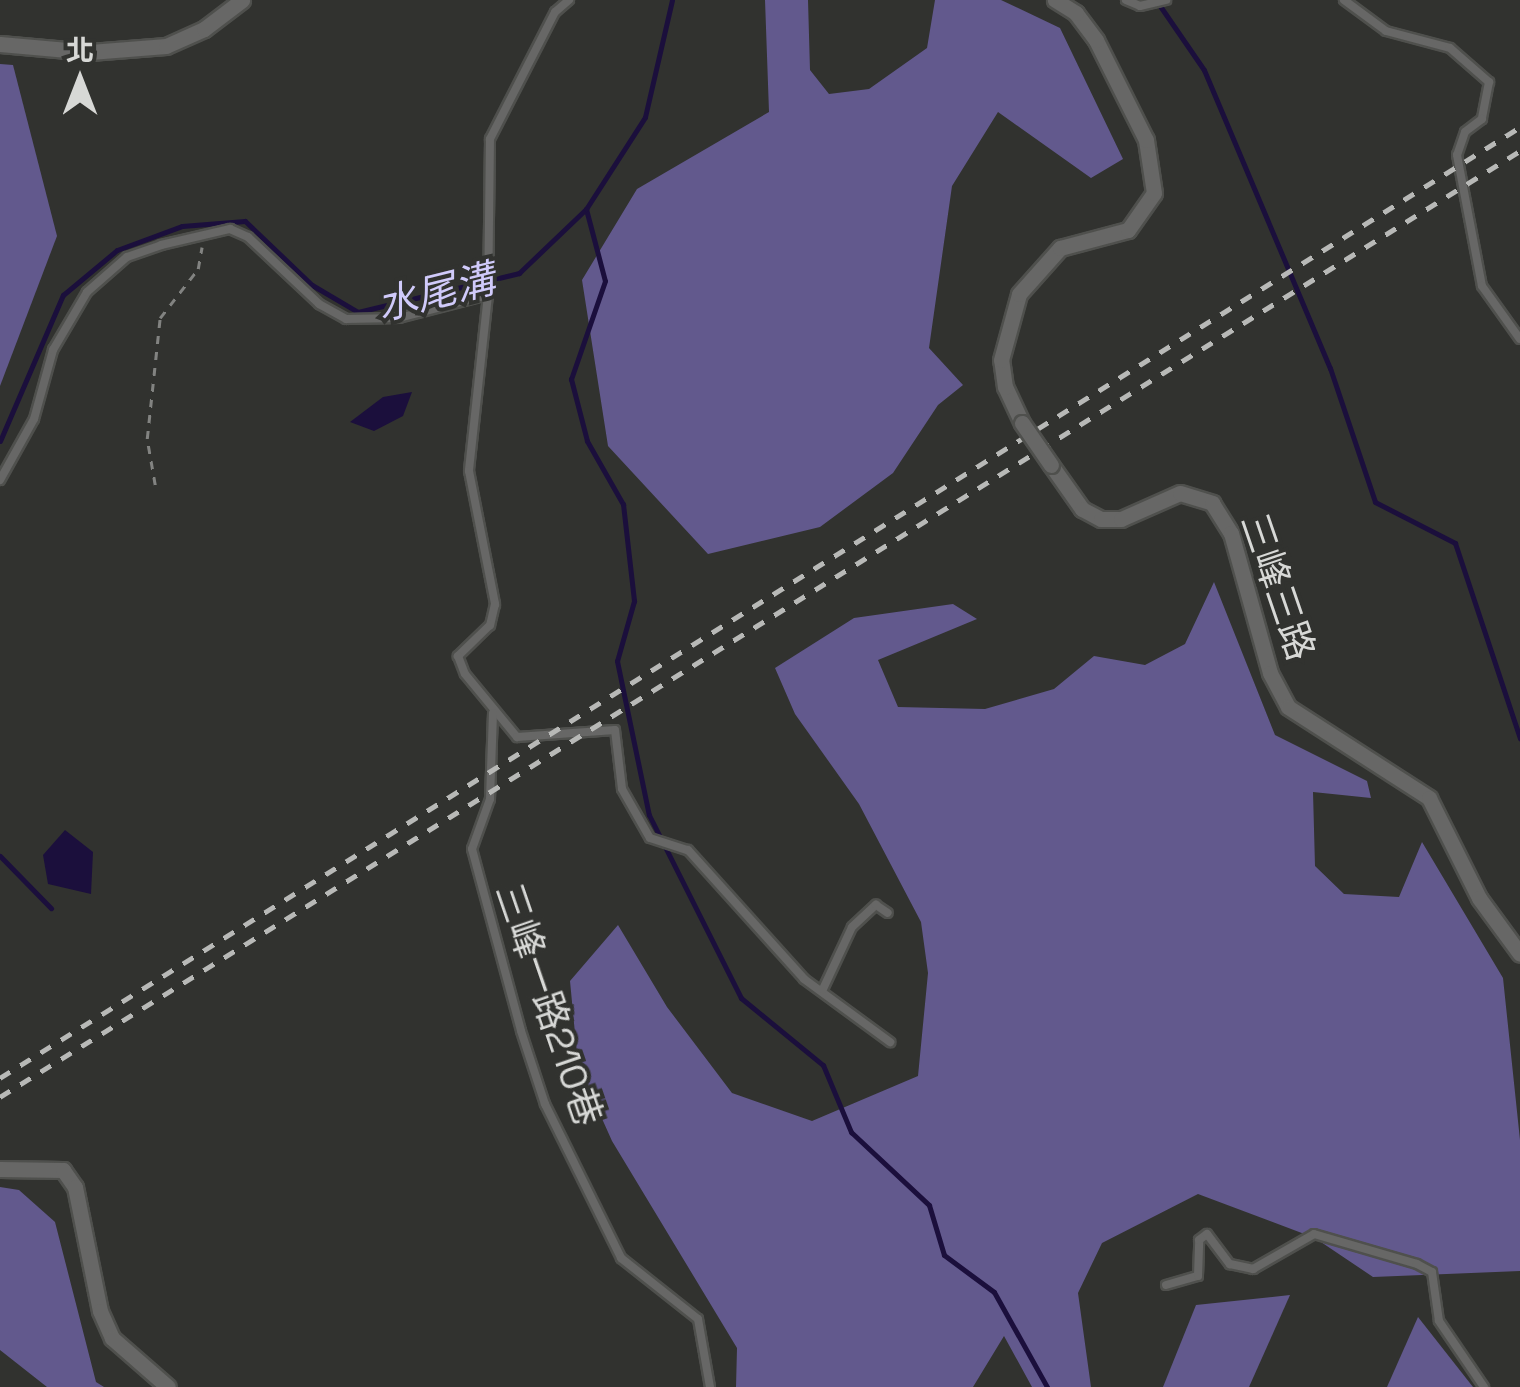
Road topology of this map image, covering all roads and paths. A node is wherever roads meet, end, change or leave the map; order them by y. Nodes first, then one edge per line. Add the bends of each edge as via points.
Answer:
1 (242, 0) edge
2 (568, 0) edge
3 (1055, 0) edge
4 (1126, 0) edge
5 (1166, 0) edge
6 (1344, 0) edge
7 (0, 44) edge
8 (205, 235) junction
9 (488, 294) junction
10 (1520, 339) edge
11 (0, 480) edge
12 (155, 485) dead end
13 (494, 713) junction
14 (888, 913) dead end
15 (1520, 954) edge
16 (823, 989) junction
17 (890, 1042) dead end
18 (0, 1169) edge
19 (1166, 1284) dead end
20 (168, 1387) edge
21 (710, 1387) edge
22 (1484, 1387) edge

1 - 7 street via 204,30 166,46 90,52
2 - 9 lane via 555,12 490,139
3 - 15 street, 三峰三路, bridge via 1076,13 1096,40 1146,140 1154,193 1128,230 1060,248 1019,294 1001,360 1022,423 1082,509 1101,519 1121,519 1180,493 1212,504 1232,533 1270,673 1288,707 1429,798 1479,898
4 - 5 lane via 1140,6
6 - 10 lane via 1386,31 1450,48 1489,82 1482,120 1464,132 1456,155 1482,286
8 - 9 lane via 230,229 248,237 319,304 346,319 399,318
8 - 11 lane via 128,257 88,292 54,350 34,419
8 - 12 path via 198,270 160,318 147,439
9 - 13 lane via 468,471 495,604 490,624 458,656
13 - 16 lane via 518,737 615,730 622,789 637,822 650,838 688,850 804,979
13 - 21 lane, 三峰一路210巷 via 490,799 472,849 521,1031 545,1104 621,1258 698,1318
14 - 16 lane via 876,904 852,928
16 - 17 lane
18 - 20 street via 63,1170 75,1187 100,1312 112,1338
19 - 22 lane via 1198,1276 1199,1240 1207,1234 1230,1264 1253,1269 1314,1234 1417,1264 1432,1272 1438,1321

